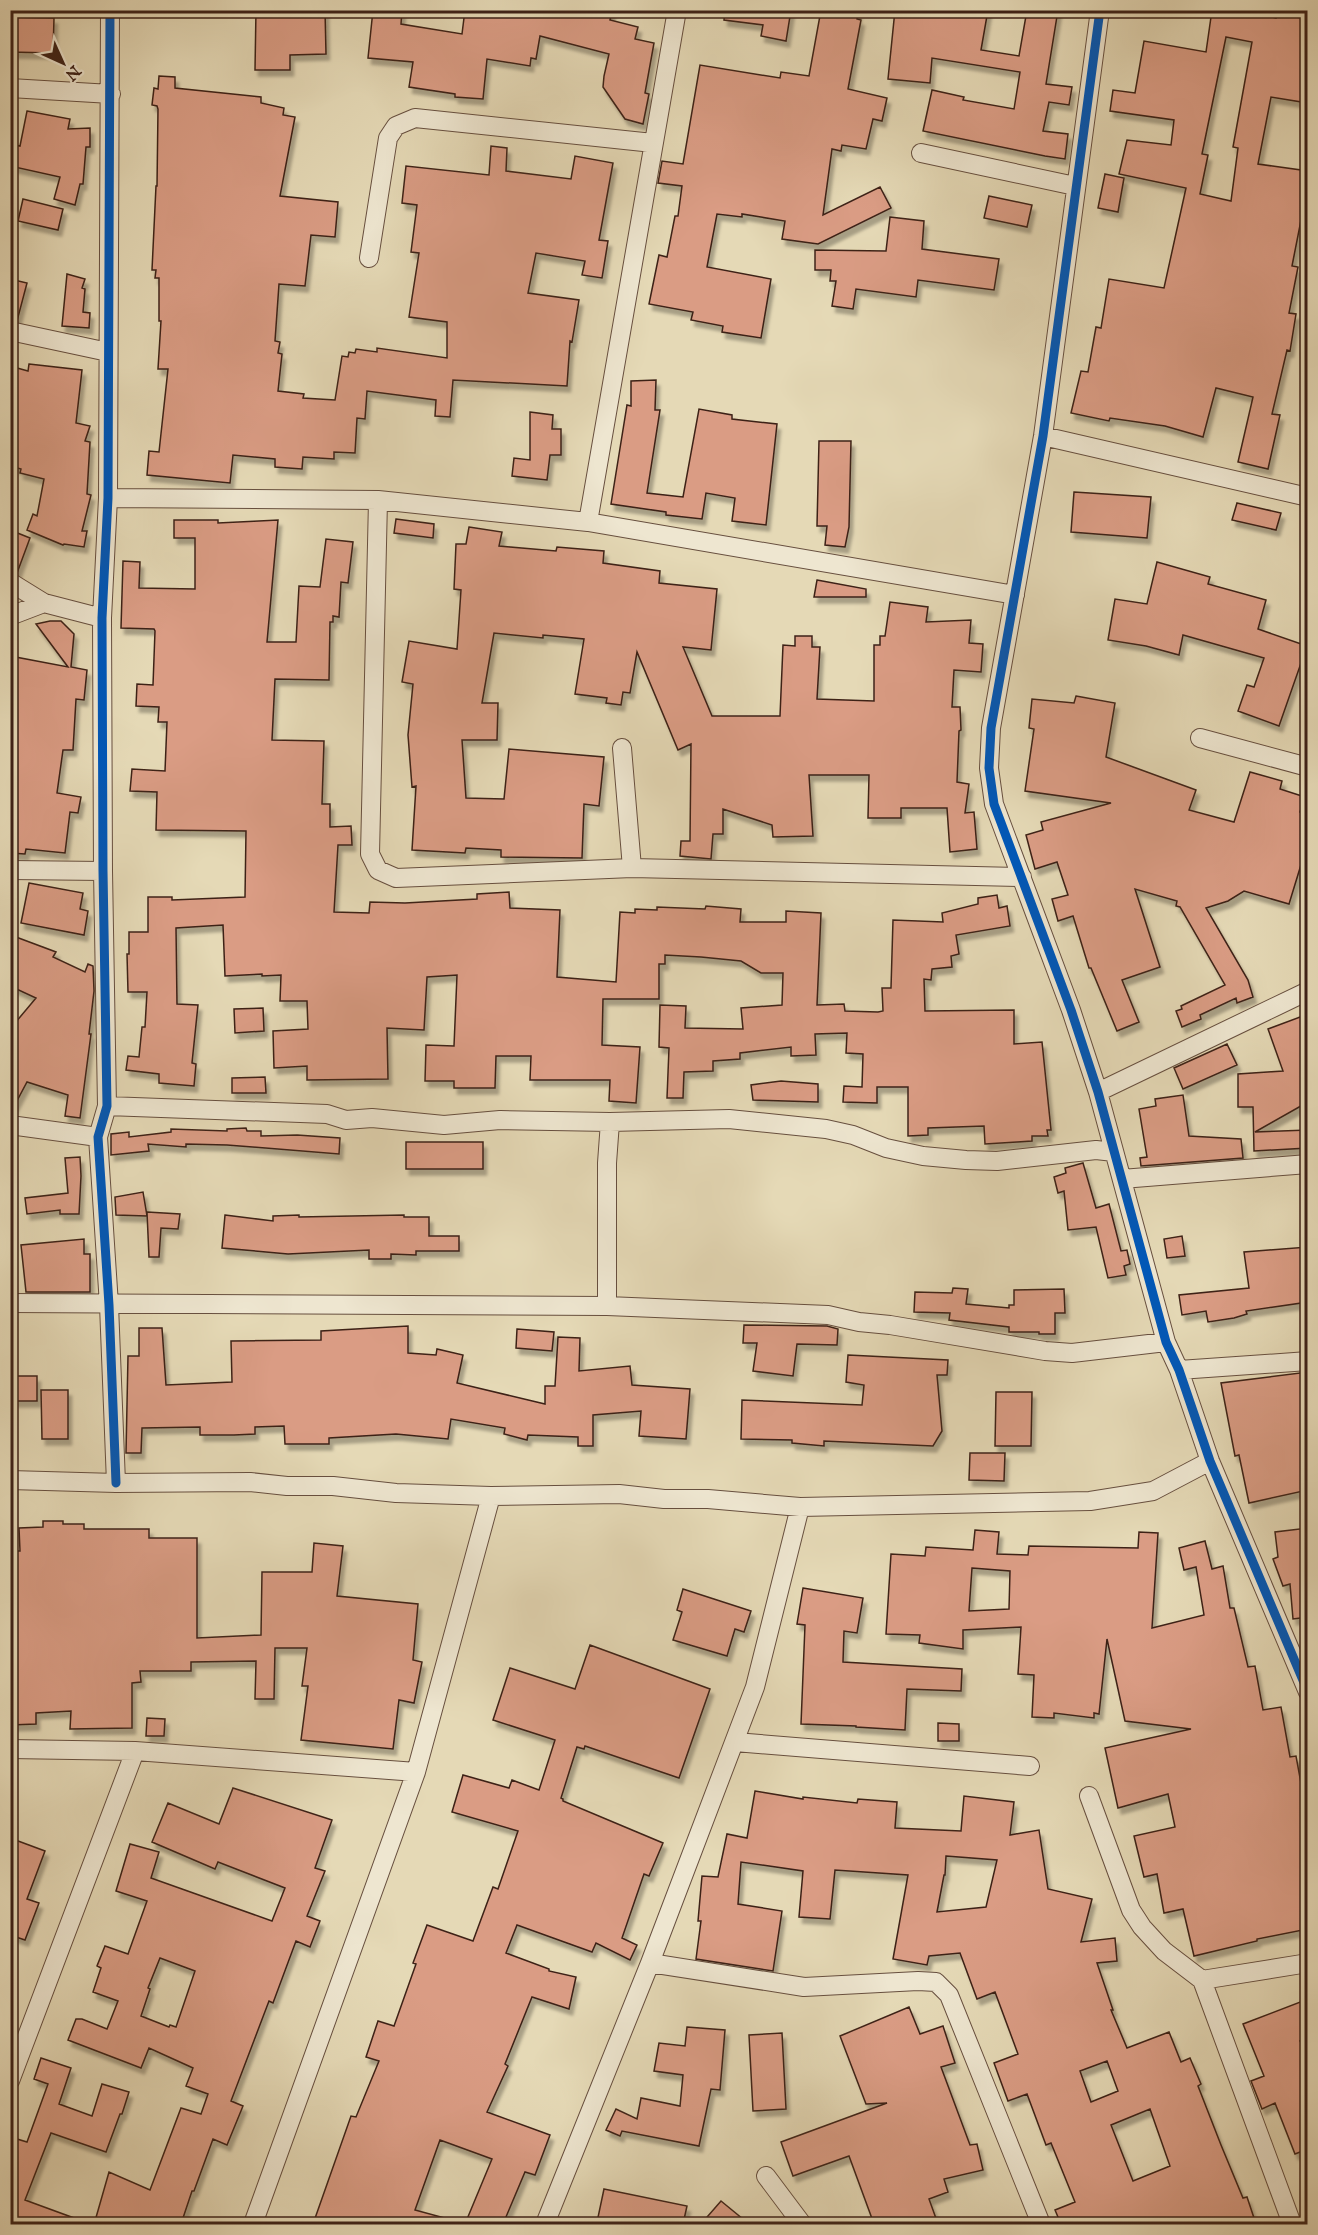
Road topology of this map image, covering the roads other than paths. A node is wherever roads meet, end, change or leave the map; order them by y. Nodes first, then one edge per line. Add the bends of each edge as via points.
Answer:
1 (110, 10) edge
2 (677, 10) edge
3 (1100, 10) edge
4 (10, 88) edge
5 (111, 94) junction
6 (653, 143) junction
7 (921, 153) dead end
8 (1075, 186) junction
9 (369, 258) dead end
10 (10, 331) edge
11 (108, 352) junction
12 (1043, 436) junction
13 (1307, 491) edge
14 (108, 498) junction
15 (378, 500) junction
16 (588, 522) junction
17 (10, 582) edge
18 (1015, 595) junction
19 (44, 603) junction
20 (10, 616) edge
21 (102, 618) junction
22 (1200, 738) dead end
23 (622, 748) dead end
24 (1308, 767) edge
25 (632, 868) junction
26 (10, 870) edge
27 (103, 871) junction
28 (1022, 877) junction
29 (1308, 991) edge
30 (1098, 1092) junction
31 (107, 1106) junction
32 (610, 1122) junction
33 (10, 1125) edge
34 (98, 1137) junction
35 (1114, 1152) junction
36 (1308, 1164) edge
37 (1122, 1179) junction
38 (10, 1303) edge
39 (109, 1305) junction
40 (607, 1306) junction
41 (1166, 1342) junction
42 (1308, 1361) edge
43 (1179, 1370) junction
44 (1210, 1461) junction
45 (10, 1480) edge
46 (116, 1483) junction
47 (491, 1496) junction
48 (800, 1507) junction
49 (1308, 1692) edge
50 (735, 1742) junction
51 (10, 1749) edge
52 (135, 1751) junction
53 (1030, 1766) dead end
54 (416, 1772) junction
55 (1089, 1796) dead end
56 (650, 1963) junction
57 (1308, 1963) edge
58 (1202, 1980) junction
59 (10, 2080) edge
60 (766, 2176) dead end
61 (253, 2224) edge
62 (546, 2224) edge
63 (802, 2224) edge
64 (1041, 2224) edge
65 (1292, 2224) edge

1 - 5 street
2 - 6 street
3 - 8 street
4 - 5 street
5 - 11 street
6 - 9 street via 415,118 396,126 388,138
6 - 16 street
7 - 8 street
8 - 12 street
10 - 11 street
11 - 14 street
12 - 13 street
12 - 18 street
14 - 15 street
14 - 21 street
15 - 16 street
15 - 25 street via 370,854 378,870 396,878
16 - 18 street
17 - 19 street
18 - 28 street via 991,728 988,768 994,804
19 - 20 street
19 - 21 street
21 - 27 street
22 - 24 street
23 - 25 street
25 - 28 street
26 - 27 street
27 - 31 street
28 - 30 street
29 - 30 street
30 - 35 street
31 - 32 street via 327,1114 346,1120 372,1118 444,1125 500,1120
31 - 34 street
32 - 35 street via 729,1119 826,1129 886,1148 966,1160
32 - 40 street
33 - 34 street
34 - 39 street
35 - 37 street
36 - 37 street
37 - 41 street
38 - 39 street
39 - 40 street
39 - 46 street
40 - 41 street via 828,1315 1072,1353
41 - 43 street
42 - 43 street
43 - 44 street
44 - 48 street via 1153,1491 1100,1500
44 - 49 street
45 - 46 street
46 - 47 street via 250,1482
47 - 48 street via 619,1494
47 - 54 street
48 - 50 street via 755,1687
50 - 53 street
50 - 56 street
51 - 52 street
52 - 54 street
52 - 59 street
54 - 61 street
55 - 58 street via 1131,1910 1164,1951
56 - 62 street
56 - 64 street via 804,1987 936,1982 949,1995
57 - 58 street
58 - 65 street
60 - 63 street

